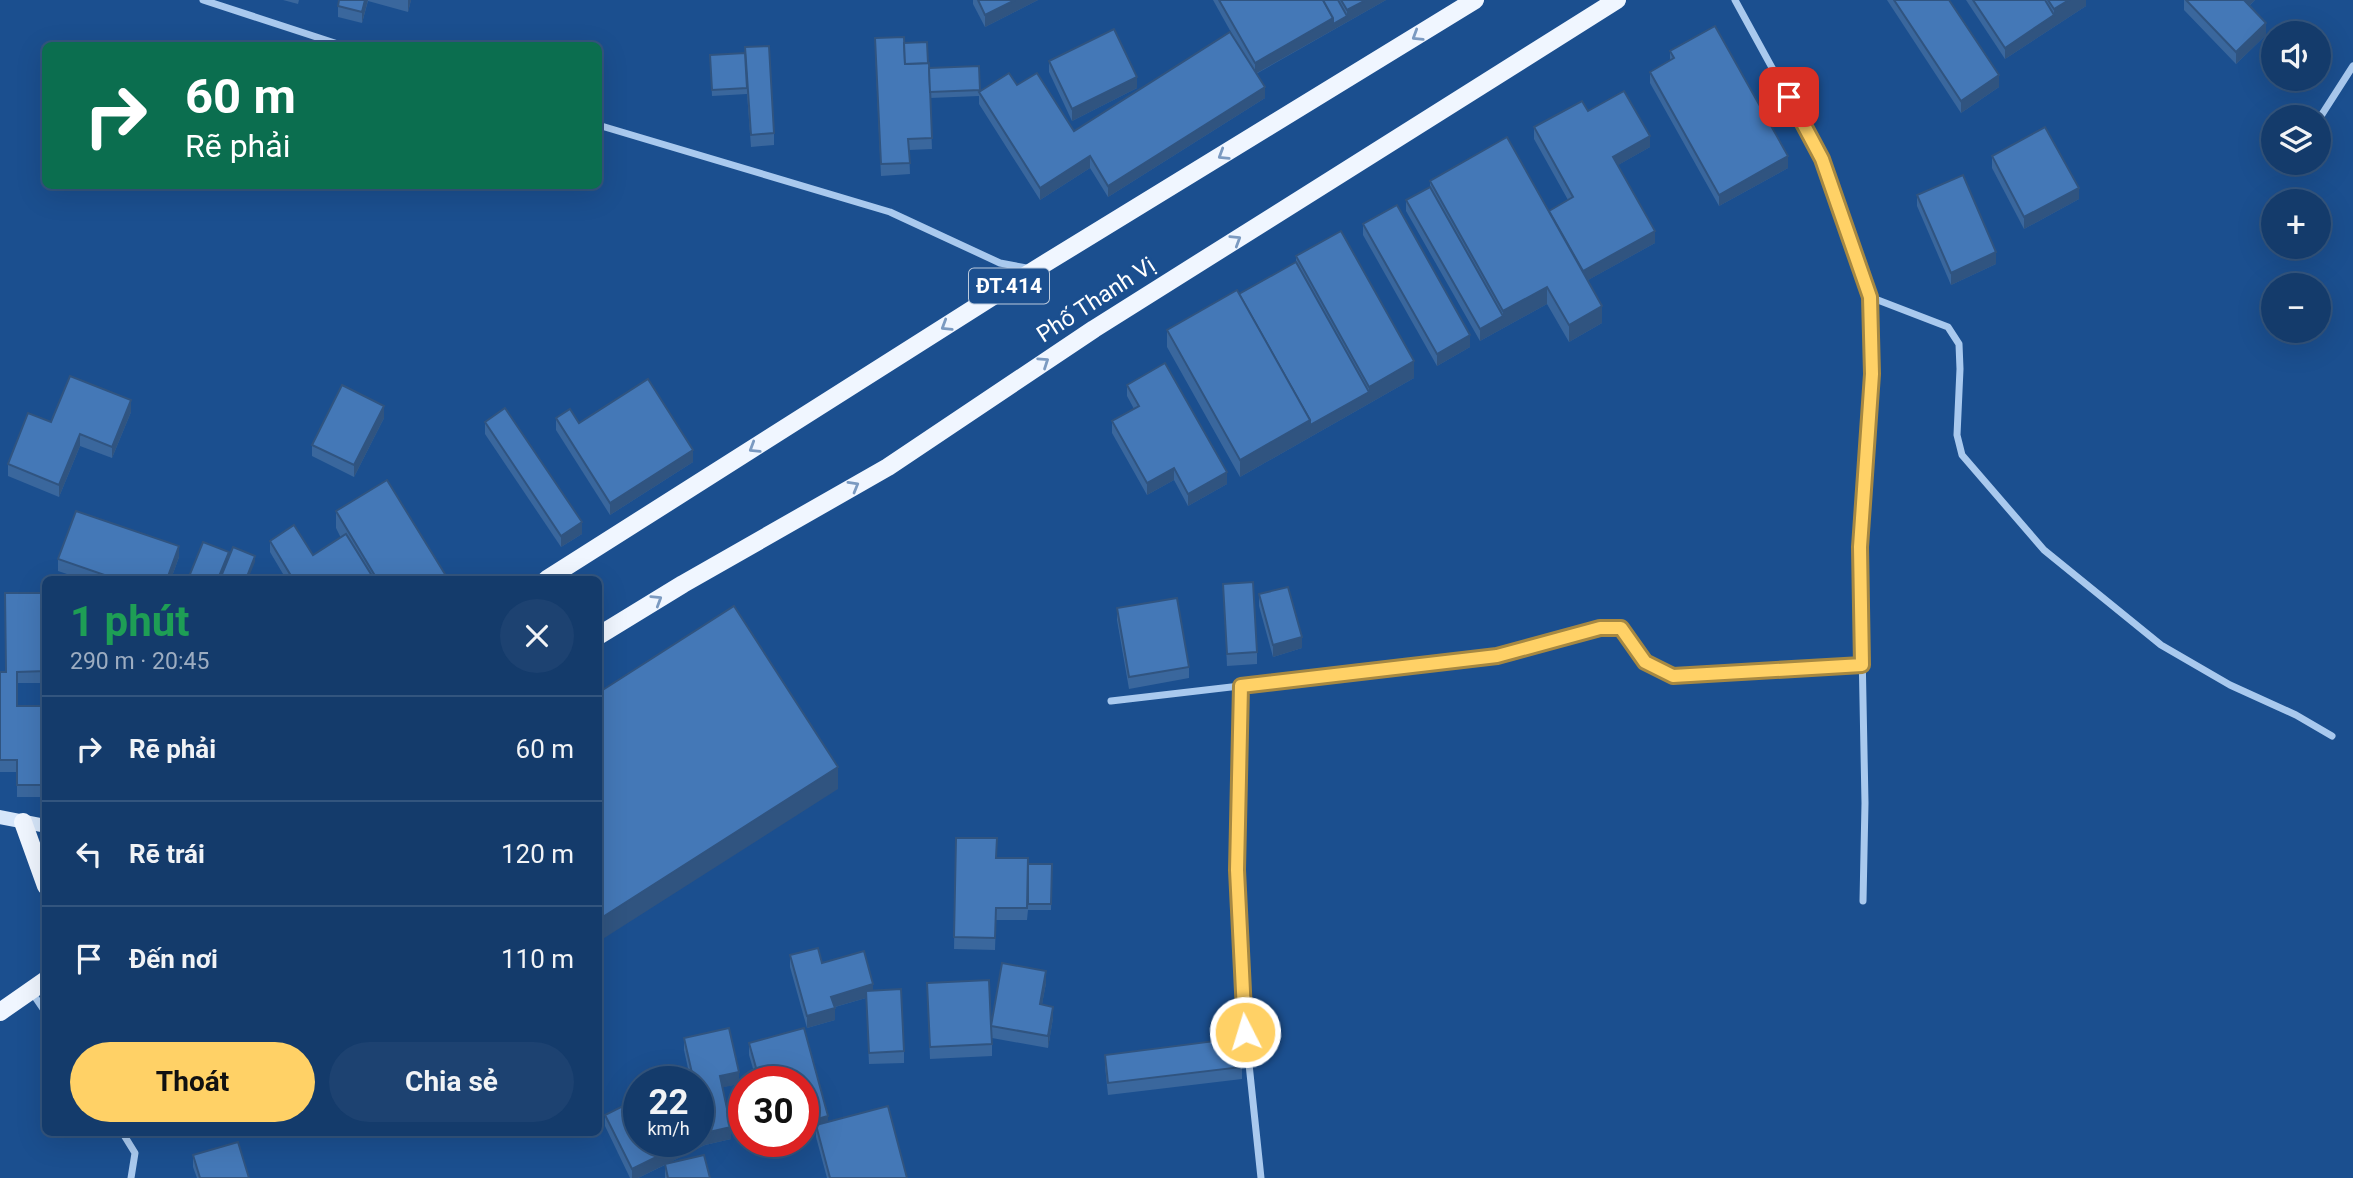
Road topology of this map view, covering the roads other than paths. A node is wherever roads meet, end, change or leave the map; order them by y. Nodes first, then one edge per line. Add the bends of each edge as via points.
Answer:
1 (203, 0) edge
2 (1617, 0) edge
3 (1735, 0) edge
4 (1469, 2) edge
5 (332, 42) edge
6 (2353, 66) edge
7 (2328, 105) edge
8 (602, 126) edge
9 (1036, 269) junction
10 (1870, 297) junction
11 (552, 576) edge
12 (602, 634) edge
13 (1862, 665) junction
14 (1241, 686) junction
15 (1111, 701) dead end
16 (2332, 736) dead end
17 (0, 817) edge
18 (23, 822) junction
19 (42, 824) edge
20 (42, 875) edge
21 (1863, 901) dead end
22 (38, 985) edge
23 (0, 1012) edge
24 (124, 1136) edge
25 (131, 1178) edge
26 (1261, 1178) edge

1 - 5 street
12 -> 2 main road, Phố Thanh Vị via 888,467 1094,329
3 - 10 street via 1822,159
4 -> 9 main road, ĐT.414
6 - 7 street
8 - 9 street via 890,212 1000,263
9 -> 11 main road, ĐT.414
10 - 13 street via 1872,374 1860,547
10 - 16 street via 1948,327 1959,344 1956,435 1962,455 2045,550 2161,645
13 - 14 street via 1673,676 1645,662 1621,628 1600,628 1497,656
13 - 21 street
14 - 15 street
14 - 26 street via 1238,884 1243,1007
17 - 18 main road
18 - 19 main road
18 - 20 main road
22 - 23 main road
24 - 25 street via 135,1153

